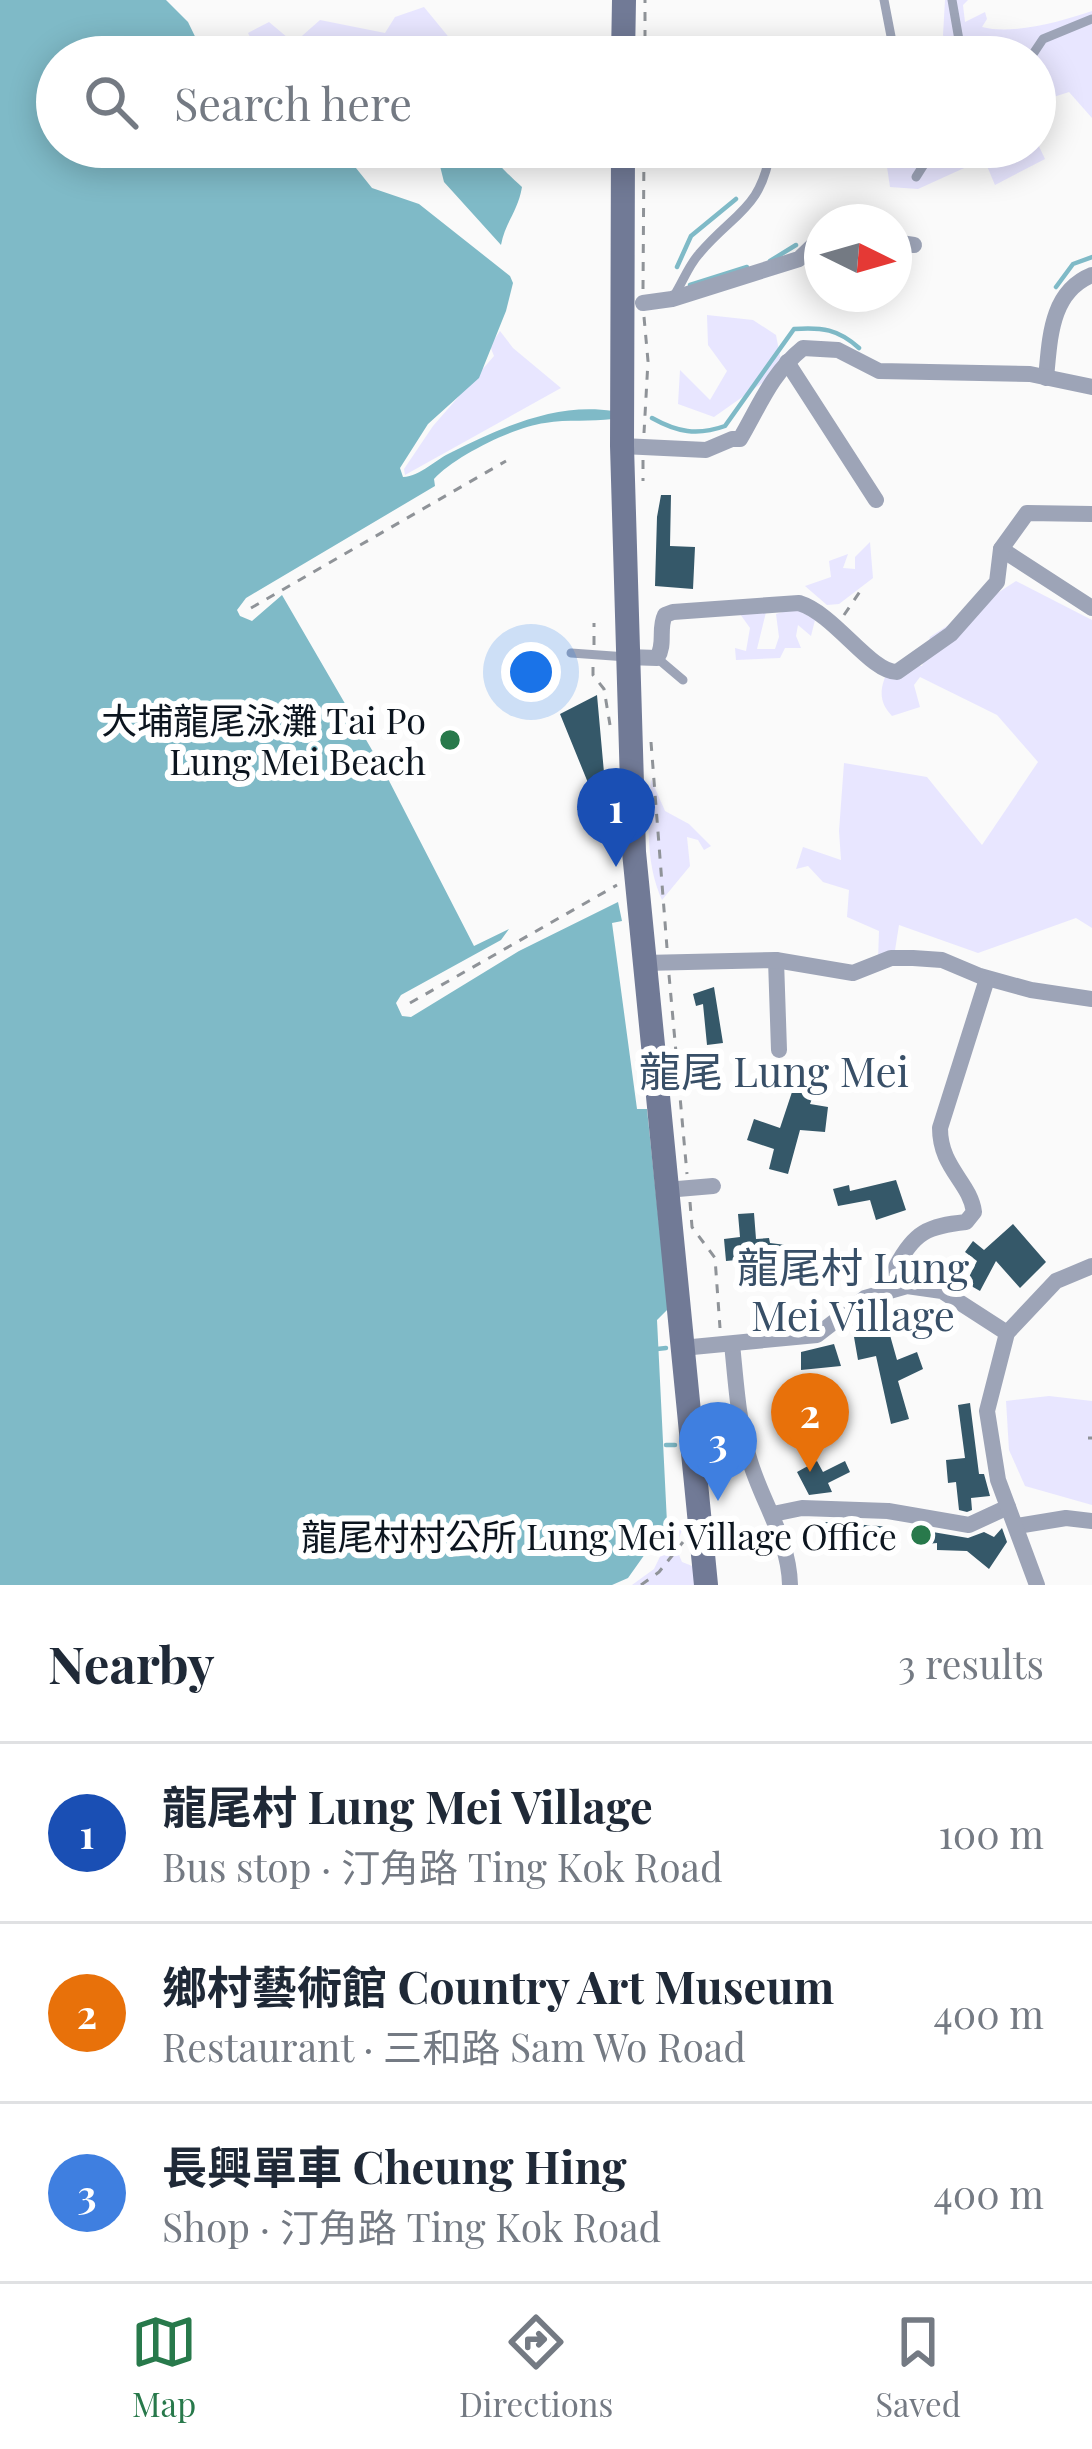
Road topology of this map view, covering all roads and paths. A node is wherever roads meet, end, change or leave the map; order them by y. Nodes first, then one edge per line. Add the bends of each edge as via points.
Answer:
1 (624, 0) edge
2 (645, 0) edge
3 (884, 0) edge
4 (952, 0) edge
5 (1092, 19) edge
6 (623, 36) edge
7 (645, 36) edge
8 (891, 36) edge
9 (958, 36) edge
10 (1050, 36) edge
11 (623, 168) edge
12 (643, 168) edge
13 (768, 168) edge
14 (922, 168) edge
15 (916, 177) dead end
16 (804, 255) edge
17 (1092, 275) edge
18 (672, 299) junction
19 (633, 304) junction
20 (787, 362) junction
21 (1046, 378) junction
22 (1092, 387) edge
23 (633, 446) junction
24 (506, 461) dead end
25 (644, 481) dead end
26 (876, 500) dead end
27 (1092, 514) edge
28 (1001, 549) junction
29 (861, 590) dead end
30 (251, 608) dead end
31 (1092, 608) edge
32 (836, 626) junction
33 (572, 653) dead end
34 (620, 656) junction
35 (657, 658) junction
36 (683, 680) dead end
37 (651, 738) dead end
38 (619, 884) dead end
39 (776, 959) junction
40 (656, 962) junction
41 (987, 979) junction
42 (1092, 999) edge
43 (410, 1003) dead end
44 (779, 1050) dead end
45 (713, 1186) dead end
46 (678, 1189) junction
47 (1092, 1266) edge
48 (898, 1287) junction
49 (1007, 1334) junction
50 (726, 1341) junction
51 (682, 1348) junction
52 (1008, 1507) junction
53 (773, 1514) junction
54 (1092, 1522) edge
55 (1017, 1526) junction
56 (688, 1529) dead end
57 (641, 1585) edge
58 (706, 1585) edge
59 (790, 1585) edge
60 (1037, 1585) edge

1 - 6 main road
2 - 7 path
3 - 8 lane
4 - 9 lane
5 - 10 lane
11 - 19 main road
12 - 19 path
13 - 18 lane via 744,214 698,254
14 - 15 lane
16 - 18 street
17 - 21 street via 1079,280 1053,319
18 - 19 street
19 - 23 main road
19 - 23 path via 649,361
20 - 21 street via 817,347 879,371
20 - 23 street via 740,439 706,450
20 - 26 street
21 - 22 street
23 - 25 path
23 - 34 main road
24 - 30 path
27 - 28 street via 1027,513
28 - 31 street
28 - 32 street via 997,582 951,634 902,670 878,669
29 - 32 path
32 - 35 street via 799,602 673,612 660,624
33 - 34 lane
34 - 35 street
34 - 40 main road via 613,681
35 - 36 lane
37 - 40 path
38 - 43 path
39 - 40 street
39 - 41 street via 853,973 891,958 942,960
39 - 44 street
40 - 46 main road
40 - 46 path
41 - 42 street
41 - 48 street via 940,1128 940,1145 974,1212 916,1238 896,1268
45 - 46 street
46 - 50 path via 715,1258
46 - 51 main road
47 - 49 street via 1056,1281
48 - 49 street via 942,1291
48 - 50 street via 865,1298 817,1335
49 - 52 street via 987,1411
50 - 51 street
50 - 53 street via 746,1444
51 - 58 main road
52 - 53 street via 969,1526 888,1511
52 - 55 street
53 - 59 street
54 - 55 street
55 - 60 street
56 - 57 path

